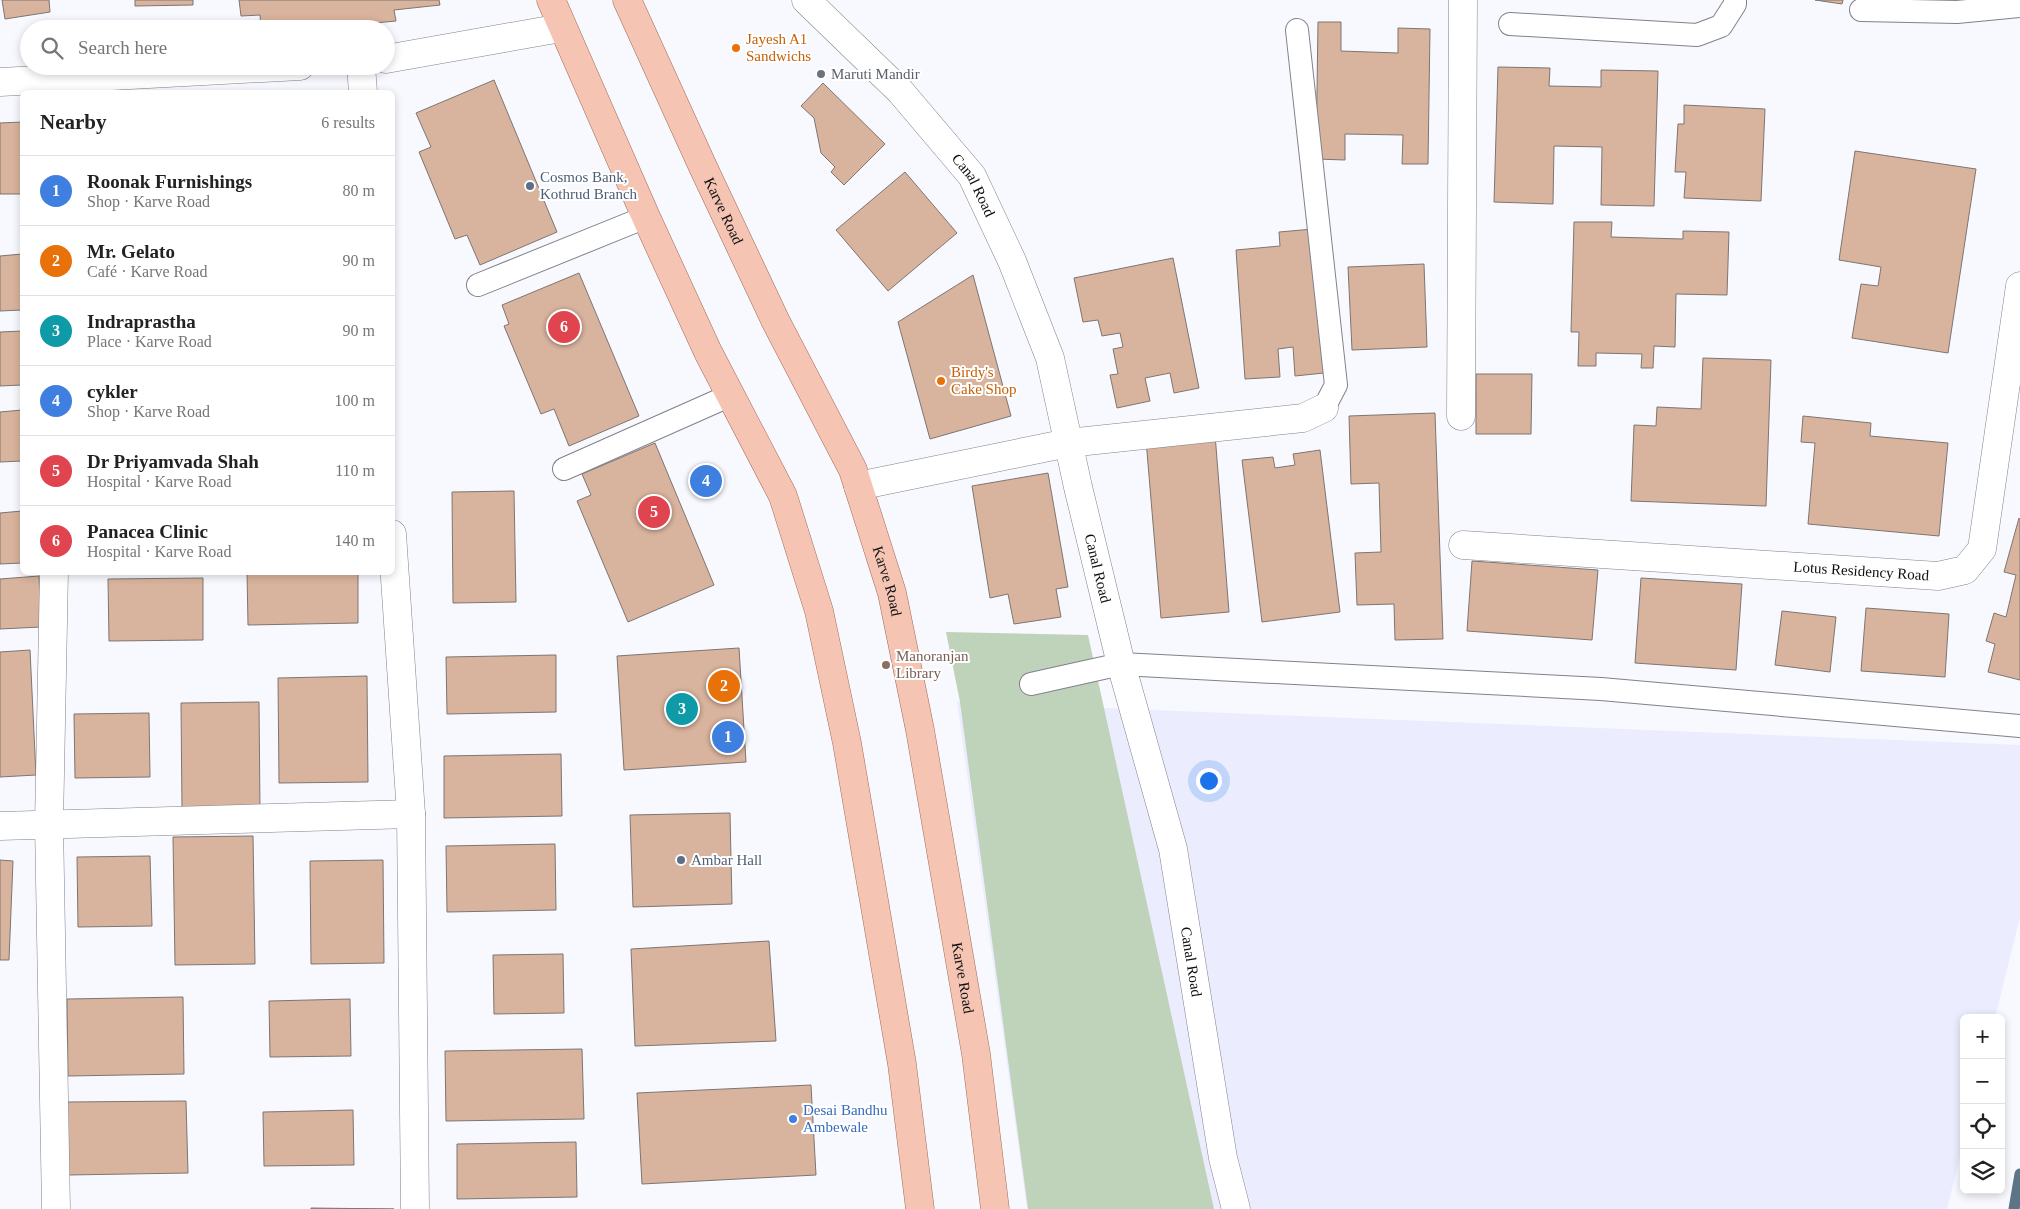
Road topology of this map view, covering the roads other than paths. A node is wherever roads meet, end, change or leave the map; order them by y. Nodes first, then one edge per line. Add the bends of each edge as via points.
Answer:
1 (550, 0) edge
2 (627, 0) edge
3 (806, 0) edge
4 (1463, 0) edge
5 (1735, 0) edge
6 (2020, 6) edge
7 (1861, 10) dead end
8 (1510, 24) dead end
9 (561, 28) junction
10 (1297, 30) dead end
11 (395, 57) edge
12 (188, 75) edge
13 (362, 75) edge
14 (0, 82) edge
15 (64, 85) edge
16 (363, 90) edge
17 (646, 217) junction
18 (478, 284) dead end
19 (2020, 286) edge
20 (730, 395) junction
21 (1324, 408) joint
22 (1461, 416) dead end
23 (1068, 443) junction
24 (564, 469) dead end
25 (858, 486) junction
26 (1463, 545) dead end
27 (54, 575) edge
28 (395, 575) edge
29 (1121, 664) junction
30 (1031, 684) dead end
31 (2020, 726) edge
32 (411, 814) junction
33 (49, 824) junction
34 (0, 826) edge
35 (56, 1209) edge
36 (415, 1209) edge
37 (920, 1209) edge
38 (995, 1209) edge
39 (1236, 1209) edge

1 - 9 main road
2 - 25 main road, Karve Road via 702,167 776,322 853,470
3 - 23 street, Canal Road via 900,91 972,176 1012,261 1050,358
4 - 22 street
5 - 8 lane via 1721,26 1697,35
6 - 7 lane via 1957,12
9 - 11 street
9 - 17 main road
10 - 21 lane via 1336,385
12 - 15 street
13 - 16 street
14 - 15 street
17 - 18 lane
17 - 20 main road
19 - 26 street, Lotus Residency Road via 1982,549 1965,570 1938,576
20 - 24 lane
20 - 37 main road via 783,496 819,610 847,743 902,1064
21 - 23 street via 1303,418
23 - 25 street
23 - 29 street, Canal Road
25 - 38 main road, Karve Road via 892,593 920,730 976,1054
27 - 33 street
28 - 32 street
29 - 30 lane
29 - 31 lane via 1601,689
29 - 39 street, Canal Road via 1172,849 1223,1158
32 - 33 street
32 - 36 street
33 - 34 street
33 - 35 street

